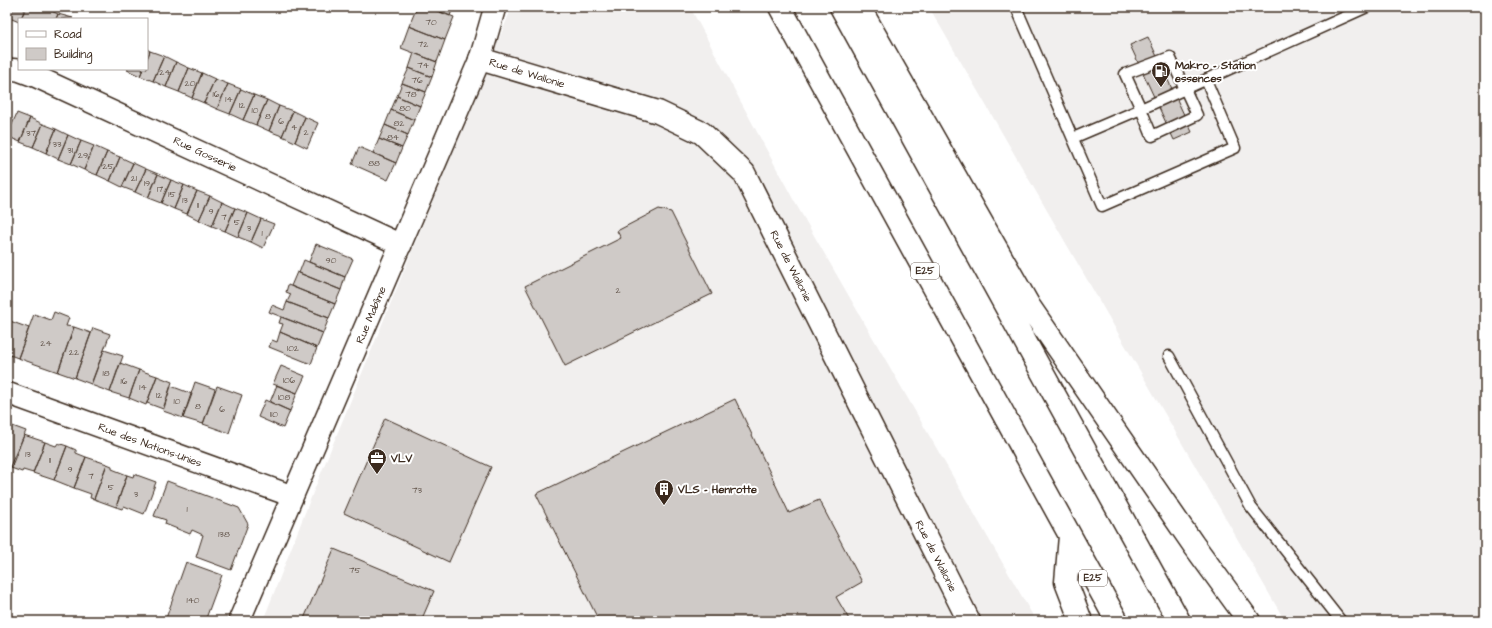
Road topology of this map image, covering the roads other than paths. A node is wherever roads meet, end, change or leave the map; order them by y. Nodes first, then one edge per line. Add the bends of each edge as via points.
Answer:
1 (495, 7) edge
2 (780, 7) edge
3 (841, 7) edge
4 (859, 7) edge
5 (1016, 7) edge
6 (1367, 7) edge
7 (480, 59) junction
8 (7, 69) edge
9 (1206, 80) junction
10 (1185, 89) junction
11 (1141, 109) junction
12 (1073, 138) junction
13 (401, 245) junction
14 (1168, 356) dead end
15 (7, 393) edge
16 (292, 496) junction
17 (1070, 536) junction
18 (239, 621) edge
19 (969, 621) edge
20 (1081, 621) edge
21 (1116, 621) edge
22 (1179, 621) edge
23 (1249, 621) edge
24 (1342, 621) edge

1 - 7 street, Rue Mabîme
2 - 17 main road, E25
3 - 22 main road
4 - 23 main road via 1029,306
5 - 12 lane
6 - 9 lane
7 - 13 street, Rue Mabîme
7 - 19 main road, Rue de Wallonie via 658,112 702,133 744,173
8 - 13 street, Rue Gosserie via 37,77
9 - 10 lane
9 - 12 lane via 1236,148 1102,206
10 - 11 lane
10 - 11 lane via 1197,114 1152,136
10 - 11 lane via 1170,57 1125,74
11 - 12 lane
13 - 16 street, Rue Mabîme
14 - 24 lane via 1251,507
15 - 16 street, Rue des Nations-Unies
16 - 18 street, Rue Mabîme
17 - 20 main road via 1066,582
17 - 21 main road, E25

